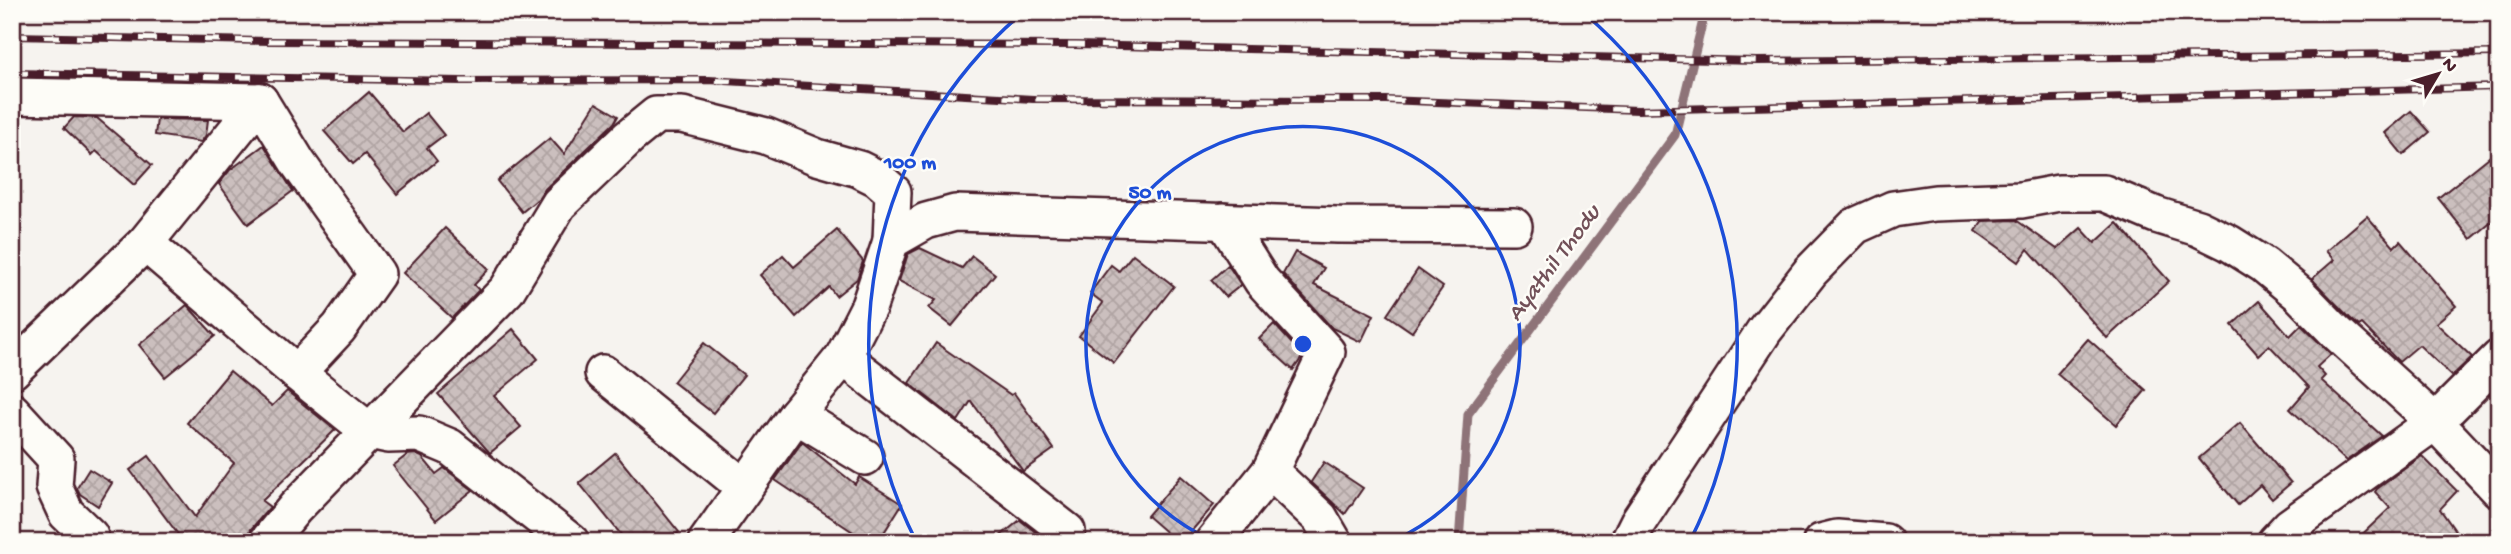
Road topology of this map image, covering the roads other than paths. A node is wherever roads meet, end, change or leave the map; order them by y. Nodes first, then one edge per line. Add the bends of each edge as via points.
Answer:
1 (12, 96) edge
2 (260, 101) junction
3 (1224, 221) junction
4 (1514, 226) dead end
5 (891, 242) junction
6 (145, 243) junction
7 (843, 357) junction
8 (2499, 358) edge
9 (12, 371) edge
10 (297, 373) junction
11 (603, 373) dead end
12 (12, 411) edge
13 (796, 415) junction
14 (2435, 422) junction
15 (369, 431) junction
16 (865, 457) dead end
17 (1270, 471) junction
18 (744, 487) junction
19 (2499, 490) edge
20 (1067, 531) dead end
21 (90, 536) dead end
22 (267, 542) edge
23 (571, 542) edge
24 (706, 542) edge
25 (1213, 542) edge
26 (1334, 542) edge
27 (1628, 542) edge
28 (1821, 542) edge
29 (1885, 542) edge
30 (2275, 542) edge

1 - 2 street
2 - 6 street
2 - 10 street via 377,274 339,328
3 - 4 street
3 - 5 street via 955,213 926,221
3 - 17 street via 1262,281 1327,352
5 - 7 street via 869,306
5 - 15 street via 893,192 877,178 766,136 682,115 656,115 559,204 507,290
6 - 9 street
6 - 10 street
7 - 13 street
7 - 20 street
8 - 14 street
10 - 15 street
11 - 18 street
12 - 21 street via 56,459 54,487 66,513
13 - 16 street
13 - 18 street
14 - 19 street
14 - 27 street via 2264,265 2197,228 2104,193 1924,204 1893,209 1855,226 1811,271 1764,331
14 - 30 street via 2290,526
15 - 22 street
15 - 23 street via 419,434 450,447
17 - 25 street
17 - 26 street via 1320,518
18 - 24 street
28 - 29 street via 1837,538

